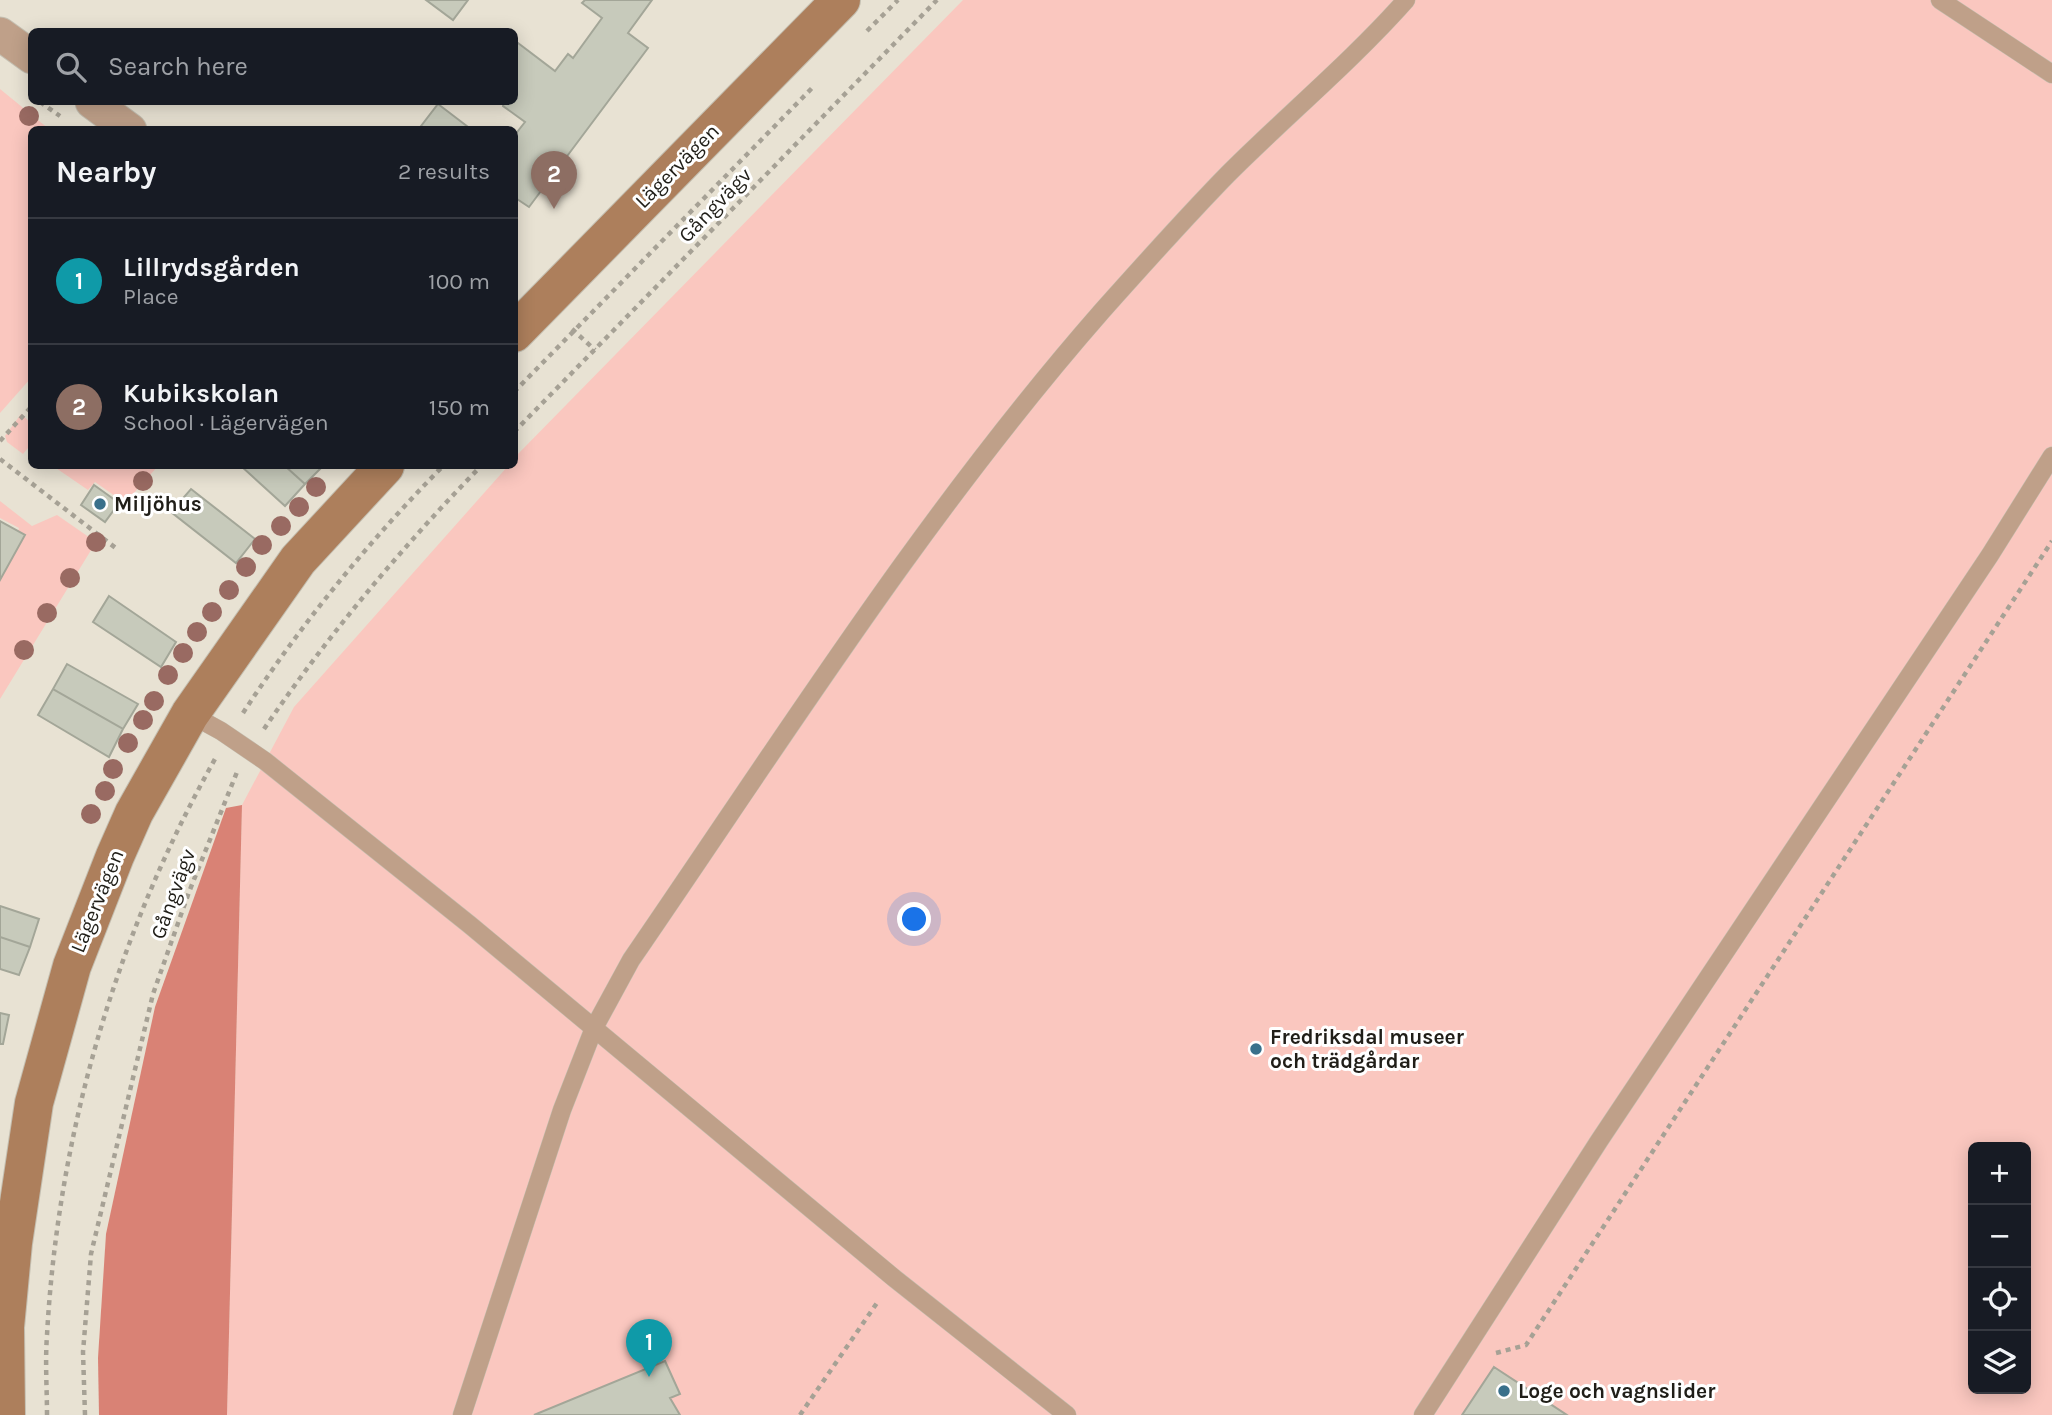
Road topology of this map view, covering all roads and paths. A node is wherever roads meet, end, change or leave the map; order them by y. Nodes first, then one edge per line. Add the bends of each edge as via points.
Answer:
1 (841, 0) edge
2 (898, 0) edge
3 (937, 0) edge
4 (1406, 0) edge
5 (1940, 0) edge
6 (0, 34) edge
7 (862, 36) dead end
8 (28, 54) edge
9 (2052, 74) edge
10 (817, 82) dead end
11 (96, 105) edge
12 (125, 126) edge
13 (518, 329) edge
14 (518, 388) edge
15 (28, 410) edge
16 (518, 428) edge
17 (0, 441) edge
18 (2052, 456) edge
19 (0, 458) edge
20 (382, 469) edge
21 (440, 469) edge
22 (478, 469) edge
23 (2052, 541) edge
24 (117, 549) dead end
25 (190, 714) junction
26 (229, 736) junction
27 (250, 749) junction
28 (594, 1028) junction
29 (894, 1278) junction
30 (1495, 1353) dead end
31 (6, 1415) edge
32 (47, 1415) edge
33 (85, 1415) edge
34 (462, 1415) edge
35 (800, 1415) edge
36 (1067, 1415) edge
37 (1423, 1415) edge

1 - 13 street, Lägervägen
2 - 7 path
3 - 16 path, Gångvägv
4 - 28 lane via 1227,175 1007,425 821,681 631,960
5 - 9 lane
6 - 8 street
10 - 14 path
11 - 12 street
15 - 17 path
18 - 37 lane
19 - 24 path
20 - 25 street, Lägervägen via 298,560
21 - 26 path via 375,537 303,629
22 - 27 path, Gångvägv via 309,663
23 - 30 path via 1526,1345
25 - 26 lane
25 - 31 street, Lägervägen via 134,813 110,868 72,966 34,1103 5,1327
26 - 27 lane
26 - 32 path via 158,872 125,953 90,1063 68,1156 56,1237 46,1336
27 - 28 lane
27 - 33 path, Gångvägv via 240,764 153,994 91,1254 83,1352
28 - 29 lane
28 - 34 lane via 562,1110
29 - 35 path
29 - 36 lane

